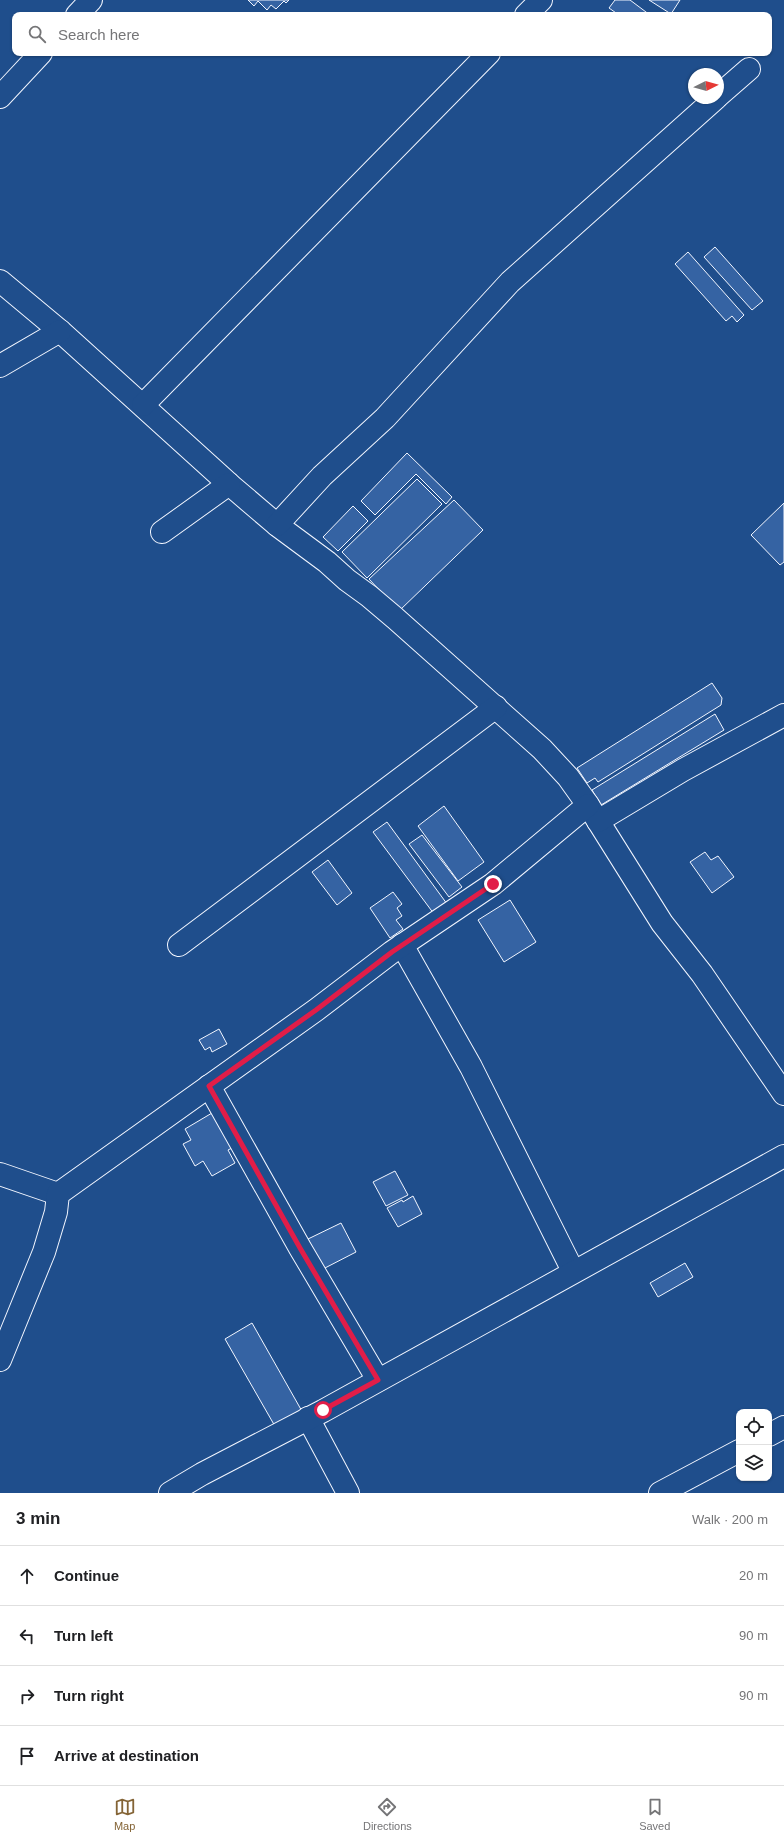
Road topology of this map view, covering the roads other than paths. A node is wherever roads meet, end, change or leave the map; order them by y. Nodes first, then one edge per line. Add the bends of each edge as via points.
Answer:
1 (91, 0) edge
2 (541, 0) edge
3 (80, 12) edge
4 (529, 12) edge
5 (38, 56) edge
6 (486, 56) edge
7 (748, 69) dead end
8 (724, 91) edge
9 (0, 97) edge
10 (709, 104) edge
11 (0, 281) edge
12 (60, 331) junction
13 (0, 366) edge
14 (143, 405) junction
15 (229, 484) junction
16 (277, 525) junction
17 (162, 532) dead end
18 (496, 707) junction
19 (784, 714) edge
20 (593, 813) junction
21 (179, 945) dead end
22 (402, 945) junction
23 (209, 1086) junction
24 (784, 1094) edge
25 (784, 1156) edge
26 (0, 1174) edge
27 (58, 1194) junction
28 (574, 1271) junction
29 (0, 1360) edge
30 (378, 1380) junction
31 (308, 1418) junction
32 (784, 1427) edge
33 (772, 1433) edge
34 (736, 1453) edge
35 (170, 1493) edge
36 (348, 1493) edge
37 (660, 1493) edge

1 - 3 street
2 - 4 street
5 - 9 street
6 - 14 street
7 - 8 street
10 - 16 street via 510,282 385,418 322,476
11 - 12 street
12 - 13 street
12 - 14 street
14 - 15 street
15 - 16 street
15 - 17 street
16 - 18 street via 369,596
18 - 20 street via 568,777
18 - 21 street
19 - 20 street
20 - 22 street
20 - 24 street via 662,922 702,974
22 - 23 street
22 - 28 street via 471,1067
23 - 27 street
23 - 30 street
25 - 28 street
26 - 27 street
27 - 29 street via 56,1212 44,1252
28 - 30 street
30 - 31 street
31 - 35 street
31 - 36 street
32 - 33 street
34 - 37 street

